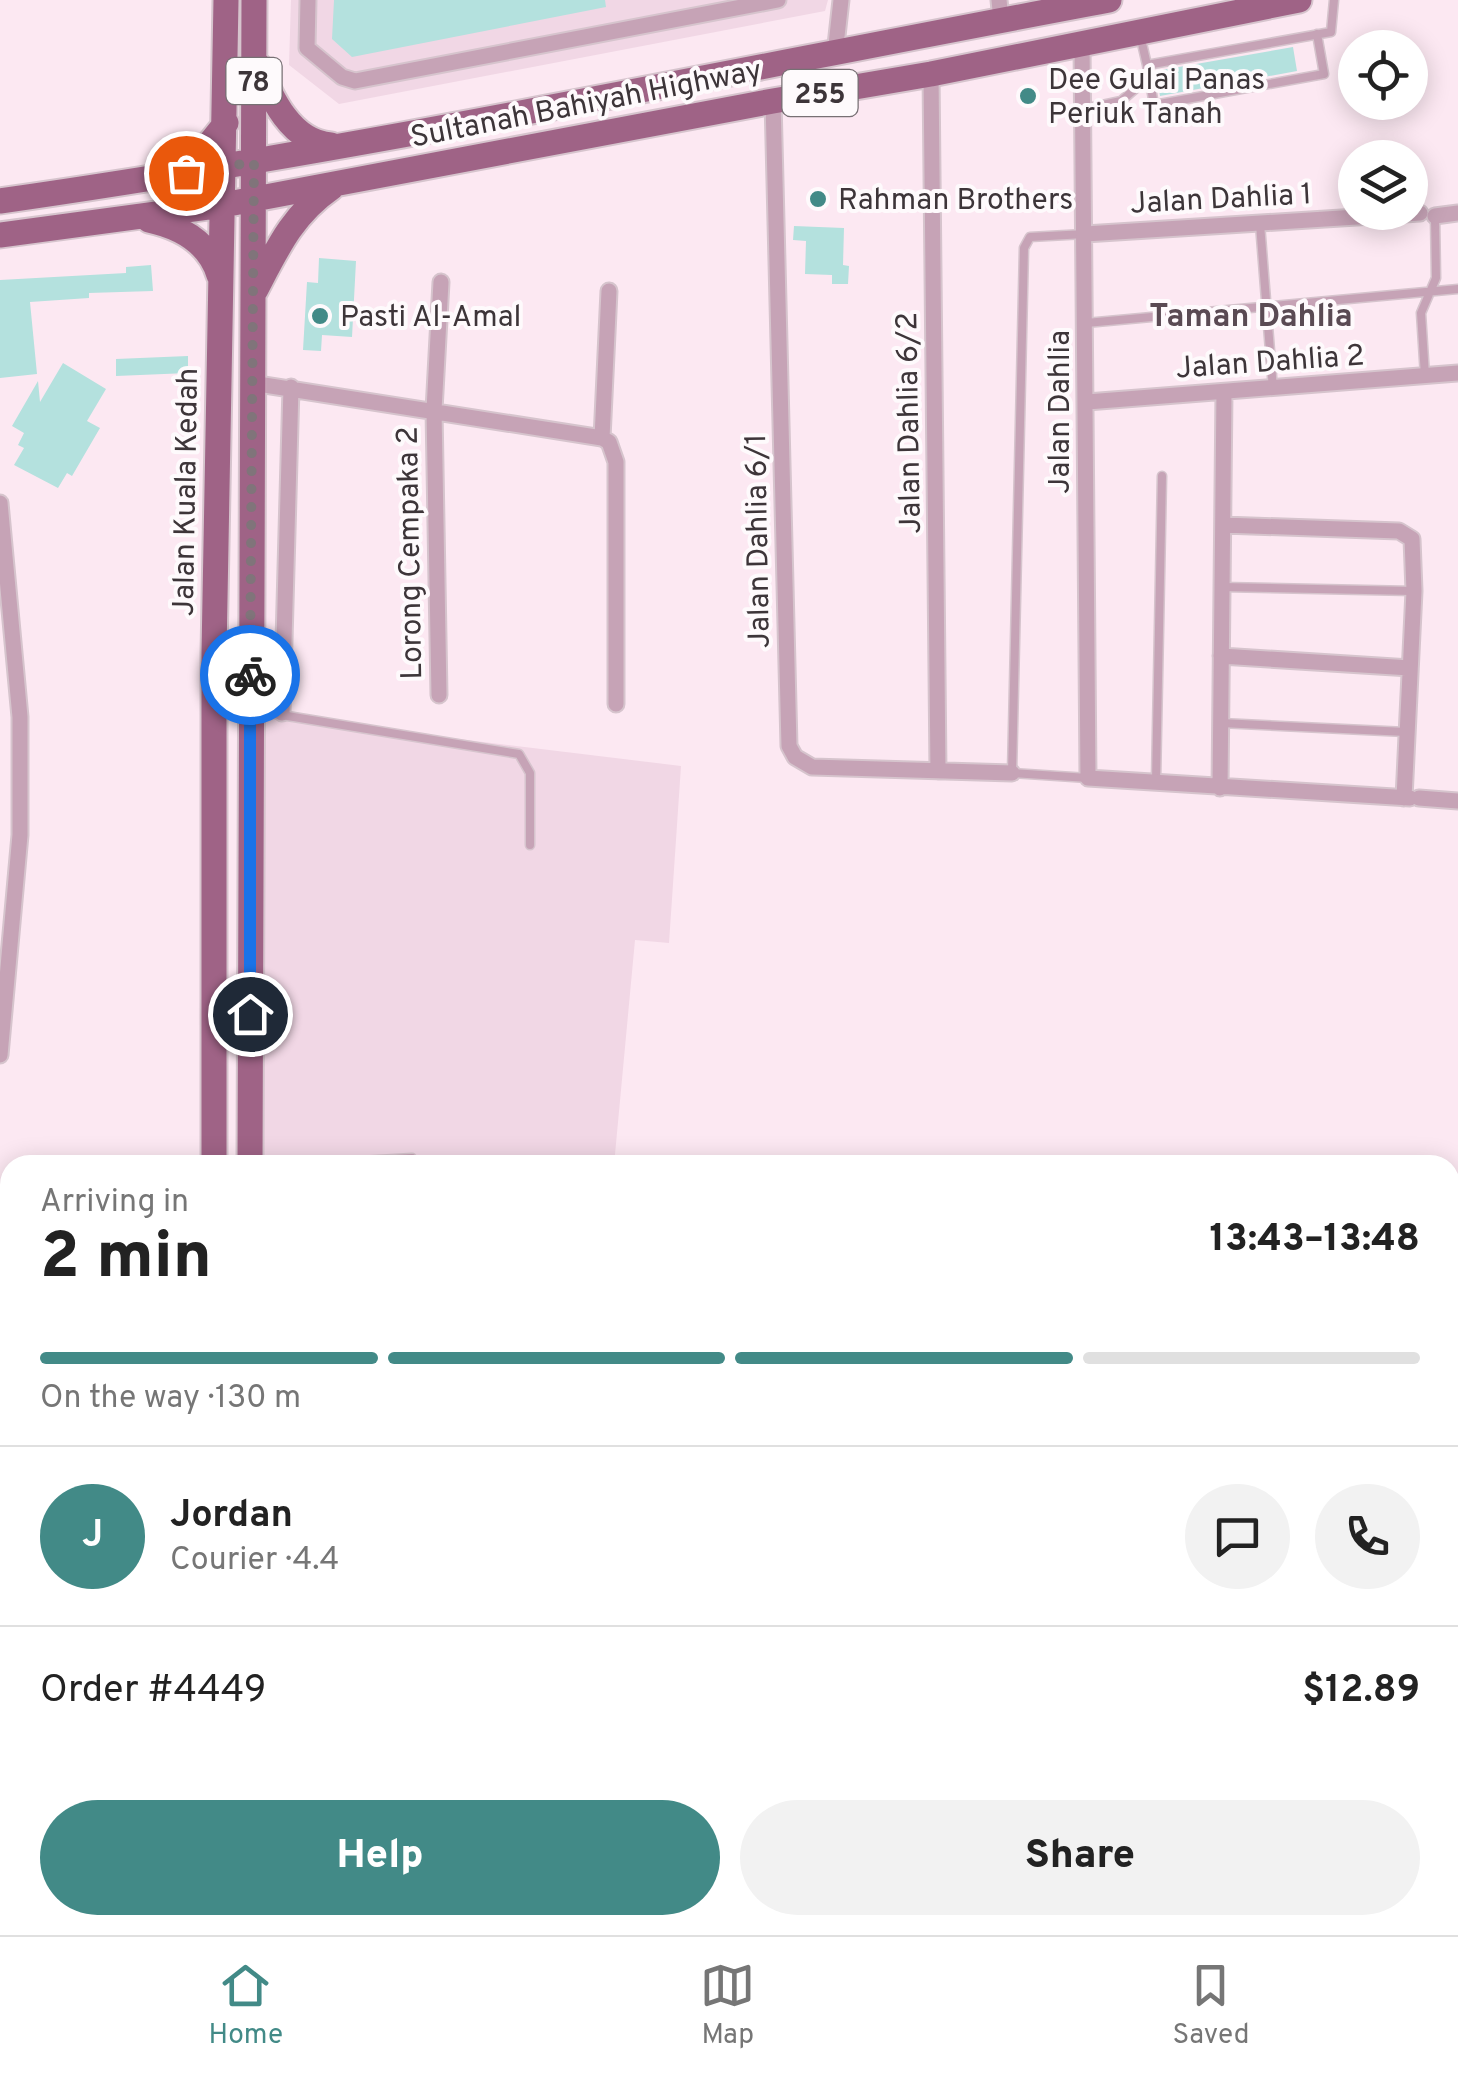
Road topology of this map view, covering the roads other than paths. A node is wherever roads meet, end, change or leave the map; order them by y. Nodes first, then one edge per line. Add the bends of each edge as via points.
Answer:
1 (226, 0) edge
2 (254, 0) edge
3 (308, 0) edge
4 (778, 0) edge
5 (842, 0) edge
6 (1109, 0) edge
7 (1300, 0) edge
8 (1334, 0) edge
9 (703, 7) edge
10 (1000, 10) edge
11 (1139, 30) junction
12 (1317, 34) junction
13 (1082, 44) junction
14 (835, 54) junction
15 (254, 56) junction
16 (1147, 65) junction
17 (931, 74) junction
18 (1149, 76) junction
19 (773, 101) junction
20 (1084, 109) junction
21 (226, 123) junction
22 (340, 146) junction
23 (254, 162) junction
24 (224, 167) junction
25 (148, 179) junction
26 (340, 183) junction
27 (254, 199) junction
28 (0, 201) edge
29 (223, 205) junction
30 (1458, 213) edge
31 (1428, 214) joint
32 (1338, 219) edge
33 (122, 220) junction
34 (1260, 224) junction
35 (1086, 234) junction
36 (0, 235) edge
37 (441, 282) dead end
38 (1458, 289) edge
39 (609, 290) dead end
40 (1428, 292) junction
41 (253, 295) junction
42 (222, 300) junction
43 (1264, 307) junction
44 (1086, 323) junction
45 (1458, 374) edge
46 (1425, 376) junction
47 (252, 383) junction
48 (291, 387) junction
49 (1273, 389) junction
50 (1224, 392) junction
51 (1087, 402) junction
52 (434, 410) junction
53 (602, 438) junction
54 (1162, 476) dead end
55 (0, 503) edge
56 (1223, 525) junction
57 (1222, 588) junction
58 (1414, 591) junction
59 (214, 653) junction
60 (250, 653) junction
61 (1221, 656) junction
62 (1410, 668) junction
63 (439, 696) dead end
64 (616, 704) dead end
65 (249, 710) junction
66 (282, 712) junction
67 (1221, 723) junction
68 (1408, 732) junction
69 (0, 733) edge
70 (20, 737) junction
71 (938, 771) junction
72 (1012, 773) junction
73 (1088, 778) junction
74 (1156, 783) junction
75 (1220, 788) junction
76 (1411, 798) junction
77 (1458, 801) edge
78 (530, 846) dead end
79 (7, 916) edge
80 (0, 1056) edge
81 (214, 1155) edge
82 (250, 1155) edge

1 - 21 main road, Jalan Kuala Kedah / 78
2 - 15 main road, 78
3 - 9 street via 308,48 355,81
4 - 9 street
5 - 14 street
6 - 10 main road, Sultanah Bahiyah Highway / 255
7 - 11 main road, Sultanah Bahiyah Highway / 255
8 - 12 lane via 1331,32
10 - 14 main road, Sultanah Bahiyah Highway / 255
11 - 13 main road, Sultanah Bahiyah Highway / 255
11 - 16 lane
12 - 16 lane
12 - 18 lane via 1324,74 1154,105
13 - 17 main road, Sultanah Bahiyah Highway / 255
13 - 20 street, Jalan Dahlia
14 - 22 main road, Sultanah Bahiyah Highway / 255
15 - 22 main road via 296,129 317,144
15 - 23 main road, 78
16 - 18 lane
17 - 19 main road, Sultanah Bahiyah Highway / 255
17 - 71 street, Jalan Dahlia 6/2
18 - 20 lane via 1121,101
19 - 26 main road, Sultanah Bahiyah Highway / 255
19 - 71 street, Jalan Dahlia 6/1 via 789,746 812,767
20 - 35 street, Jalan Dahlia
21 - 24 main road, Jalan Kuala Kedah / 78
21 - 25 main road via 192,159
22 - 23 main road, Sultanah Bahiyah Highway / 255
23 - 24 main road, Sultanah Bahiyah Highway / 255
23 - 27 main road, 78
24 - 25 main road, Sultanah Bahiyah Highway / 255
24 - 29 main road, Jalan Kuala Kedah / 78
25 - 28 main road, Sultanah Bahiyah Highway / 255
26 - 27 main road, Sultanah Bahiyah Highway / 255
26 - 41 main road via 295,218
27 - 29 main road, Sultanah Bahiyah Highway / 255
27 - 41 main road, 78
29 - 33 main road, Sultanah Bahiyah Highway / 255
29 - 42 main road, Jalan Kuala Kedah / 78
30 - 31 street, Jalan Dahlia 1
31 - 40 lane via 1437,268
32 - 34 street, Jalan Dahlia 1
33 - 36 main road, Sultanah Bahiyah Highway / 255
33 - 42 main road via 179,228 203,245 219,270
34 - 35 street, Jalan Dahlia 1
34 - 43 lane
35 - 44 street, Jalan Dahlia
35 - 72 lane via 1030,237 1024,248
37 - 52 street, Lorong Cempaka 2
38 - 40 lane
39 - 53 street
40 - 43 lane
40 - 46 lane via 1422,313
41 - 47 main road, 78
42 - 59 main road, Jalan Kuala Kedah / 78
43 - 44 lane
43 - 49 lane
44 - 51 street, Jalan Dahlia
45 - 46 street, Jalan Dahlia 2
46 - 49 street, Jalan Dahlia 2
47 - 48 street
47 - 60 main road, 78
48 - 52 street
48 - 66 street
49 - 50 street, Jalan Dahlia 2
50 - 51 street, Jalan Dahlia 2
50 - 56 street
51 - 73 street, Jalan Dahlia
52 - 53 street
52 - 63 street, Lorong Cempaka 2
53 - 64 street via 616,462
54 - 74 lane
55 - 70 street
56 - 57 street
56 - 58 street via 1399,530 1414,548
57 - 58 lane
57 - 61 street
58 - 62 street
59 - 60 main road
59 - 81 main road, Jalan Kuala Kedah / 78
60 - 65 main road, 78
61 - 62 street
61 - 67 street
62 - 68 street
65 - 66 lane
65 - 82 main road, 78
66 - 78 lane via 519,754 530,773
67 - 68 lane
67 - 75 street
68 - 76 street
69 - 70 street
70 - 79 street via 20,835
71 - 72 street, Jalan Dahlia 6/1
72 - 73 lane
73 - 74 street
74 - 75 street
75 - 76 street
76 - 77 street
79 - 80 street

